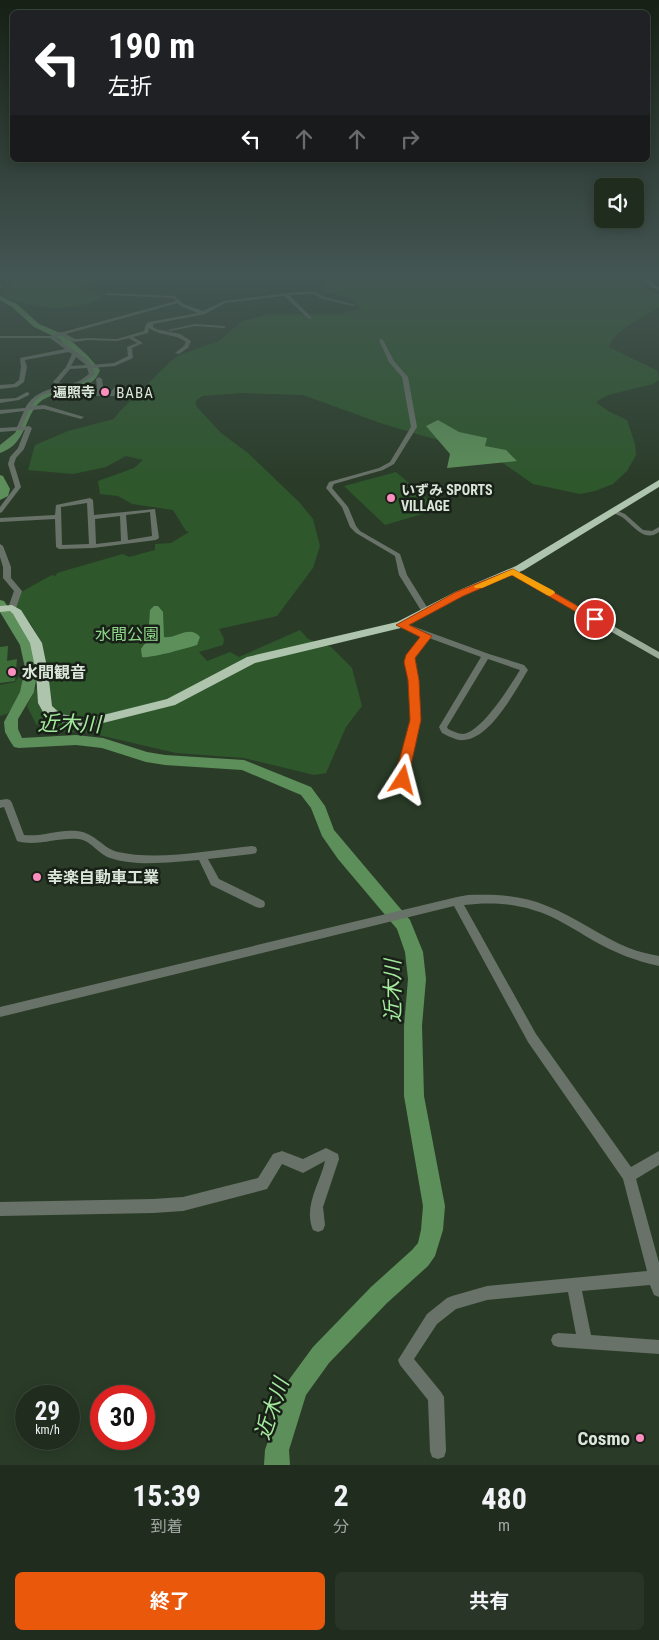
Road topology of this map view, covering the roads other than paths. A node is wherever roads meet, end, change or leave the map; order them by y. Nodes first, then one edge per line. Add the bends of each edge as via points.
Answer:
1 (63, 345) edge
2 (134, 345) edge
3 (182, 345) edge
4 (185, 345) edge
5 (188, 345) edge
6 (384, 345) edge
7 (69, 350) junction
8 (170, 351) dead end
9 (177, 353) dead end
10 (75, 354) junction
11 (190, 355) dead end
12 (68, 368) junction
13 (90, 368) junction
14 (99, 380) dead end
15 (118, 386) dead end
16 (0, 387) edge
17 (65, 388) junction
18 (28, 394) dead end
19 (96, 395) junction
20 (0, 401) edge
21 (28, 409) junction
22 (0, 412) edge
23 (81, 417) dead end
24 (23, 428) junction
25 (0, 430) edge
26 (659, 483) edge
27 (654, 490) edge
28 (0, 511) edge
29 (613, 511) junction
30 (122, 513) junction
31 (58, 517) junction
32 (92, 517) junction
33 (0, 520) edge
34 (659, 528) edge
35 (125, 542) junction
36 (0, 546) edge
37 (93, 546) junction
38 (513, 572) junction
39 (7, 608) edge
40 (426, 612) junction
41 (401, 625) junction
42 (427, 636) junction
43 (486, 656) junction
44 (659, 656) edge
45 (403, 780) dead end
46 (0, 804) edge
47 (252, 850) dead end
48 (201, 855) junction
49 (457, 901) junction
50 (260, 904) dead end
51 (659, 961) edge
52 (0, 1012) edge
53 (659, 1157) edge
54 (629, 1176) junction
55 (0, 1209) edge
56 (318, 1225) dead end
57 (574, 1284) junction
58 (657, 1284) edge
59 (558, 1340) dead end
60 (585, 1342) junction
61 (659, 1346) edge
62 (438, 1451) dead end

1 - 7 street
2 - 13 street via 129,347 131,356 115,364
3 - 8 street
4 - 9 street
5 - 11 street
6 - 40 street via 405,377 414,427 392,464 331,483 329,488 345,507 358,532 398,555 403,575
7 - 10 street
7 - 16 street via 22,359 22,381 15,386
10 - 12 street
10 - 13 street
12 - 13 street
12 - 17 street via 56,382
13 - 17 street via 92,374 88,379
14 - 19 street
15 - 19 street via 112,395
17 - 19 street
17 - 21 street via 38,396
18 - 20 street
21 - 22 street
21 - 23 street via 44,407
21 - 24 street
24 - 25 street
24 - 28 street via 29,428 11,464 18,487
26 - 27 highway
27 - 29 highway
29 - 34 street via 623,515 641,532 654,533
29 - 38 highway
30 - 32 street
30 - 35 street
30 - 35 street via 153,510 156,538
31 - 32 street via 58,506 90,500
31 - 33 street
31 - 37 street via 59,547
32 - 37 street
35 - 37 street
36 - 39 street via 7,578 18,591
38 - 40 highway via 459,594
38 - 44 main road
39 - 41 highway via 24,621 36,643 47,709 57,718 77,722 106,719 172,702 261,656
40 - 41 highway
41 - 42 street
42 - 43 street
42 - 45 street via 409,662 416,720
43 - 43 street via 524,670 479,729 462,737 445,731 442,727
46 - 48 street via 7,803 20,838 78,835 88,837 103,851 115,856 136,858
47 - 48 street
48 - 50 street via 215,882
49 - 51 street via 492,898 544,909 612,947
49 - 52 street
49 - 54 street via 532,1038
53 - 54 street
54 - 58 street
55 - 56 street via 183,1204 262,1184 282,1157 303,1166 326,1154 333,1159 320,1189 316,1207
57 - 58 street
57 - 60 street
57 - 62 street via 487,1293 452,1303 432,1319 405,1360 436,1397
59 - 60 street
60 - 61 street

